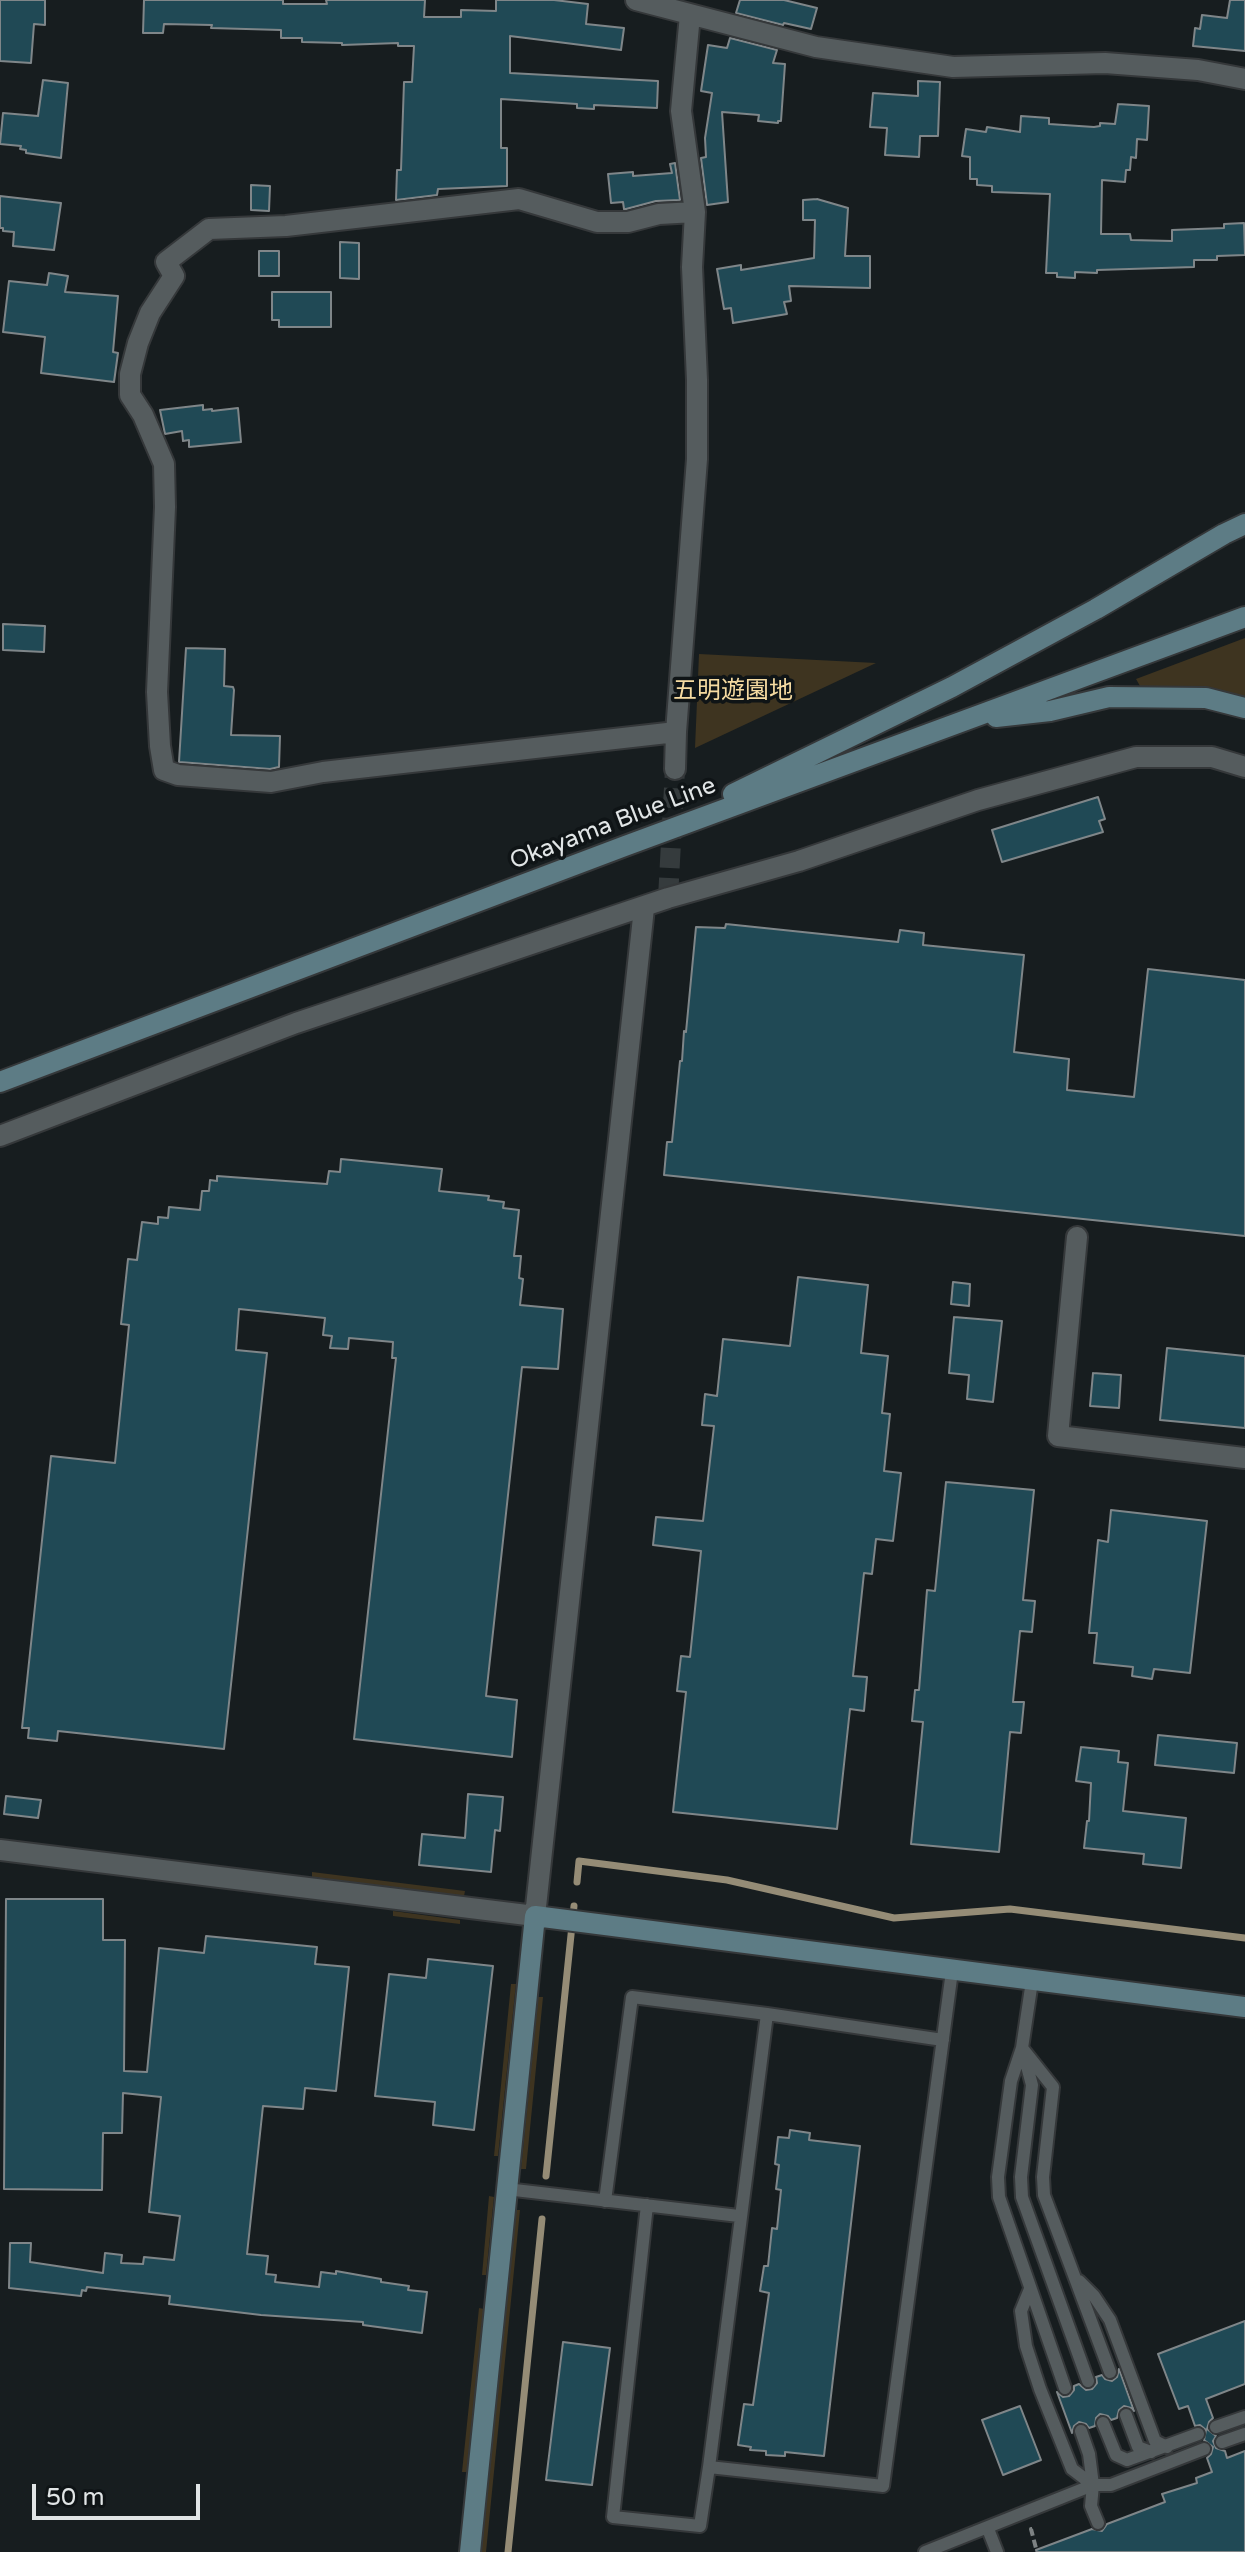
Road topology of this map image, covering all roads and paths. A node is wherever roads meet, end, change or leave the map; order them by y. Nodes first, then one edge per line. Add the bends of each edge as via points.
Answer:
1 (636, 0) edge
2 (690, 15) junction
3 (1245, 79) edge
4 (695, 212) junction
5 (1245, 524) edge
6 (1245, 617) edge
7 (1245, 708) edge
8 (964, 720) junction
9 (676, 732) junction
10 (1245, 767) edge
11 (675, 769) tunnel mouth
12 (625, 846) junction
13 (644, 908) junction
14 (0, 1082) edge
15 (0, 1136) edge
16 (1077, 1237) dead end
17 (1245, 1458) edge
18 (0, 1850) edge
19 (535, 1916) junction
20 (952, 1971) junction
21 (1032, 1981) junction
22 (1245, 2007) edge
23 (767, 2014) junction
24 (943, 2040) junction
25 (1022, 2048) junction
26 (506, 2189) junction
27 (605, 2201) junction
28 (647, 2205) junction
29 (739, 2216) junction
30 (1074, 2276) junction
31 (1030, 2289) junction
32 (1110, 2372) dead end
33 (1088, 2381) dead end
34 (1065, 2388) dead end
35 (1126, 2415) dead end
36 (1245, 2417) edge
37 (1103, 2423) dead end
38 (1216, 2427) dead end
39 (1081, 2431) dead end
40 (1198, 2434) dead end
41 (1245, 2434) edge
42 (1222, 2442) dead end
43 (1167, 2447) junction
44 (1204, 2449) dead end
45 (1151, 2452) junction
46 (709, 2467) junction
47 (1093, 2485) junction
48 (1098, 2523) dead end
49 (988, 2529) junction
50 (470, 2552) edge
51 (925, 2552) edge
52 (997, 2552) edge

1 - 2 street
2 - 3 street via 816,47 953,67 1105,63
2 - 4 street via 681,111
4 - 9 street via 697,459
4 - 9 street via 597,222 519,199 286,226 209,229 166,262 174,276 150,313 130,374 130,395 164,464 157,692 164,770 271,782
5 - 12 main road via 952,687
6 - 8 main road, Okayama Blue Line
7 - 8 main road via 1206,698 1109,697 1050,711
8 - 12 main road, Okayama Blue Line
9 - 11 street
10 - 13 street via 1212,757 1136,757 978,800
12 - 14 main road, Okayama Blue Line
13 - 15 street via 296,1023
13 - 19 street
16 - 17 street via 1058,1436
18 - 19 street
19 - 20 main road
19 - 26 main road
20 - 21 main road
20 - 24 lane
21 - 22 main road
21 - 25 lane
23 - 24 lane
23 - 27 lane via 632,1997
23 - 29 lane
24 - 46 lane via 883,2486
25 - 30 lane via 1053,2087 1044,2195
25 - 31 lane via 1011,2081 998,2177 999,2197
25 - 33 lane via 1032,2085 1022,2197
26 - 27 lane
26 - 50 main road
27 - 28 lane
28 - 29 lane
28 - 46 lane via 613,2517 700,2526
29 - 46 lane
30 - 32 lane
30 - 43 lane via 1110,2320 1155,2441
31 - 34 lane
31 - 47 lane via 1021,2311 1030,2360 1072,2469
35 - 45 lane via 1138,2447
36 - 38 lane
37 - 45 lane via 1116,2455 1127,2460
39 - 47 lane
40 - 43 lane
41 - 42 lane
43 - 45 lane
44 - 47 lane via 1111,2485
47 - 48 lane via 1091,2506
47 - 49 lane
49 - 51 lane
49 - 52 lane

